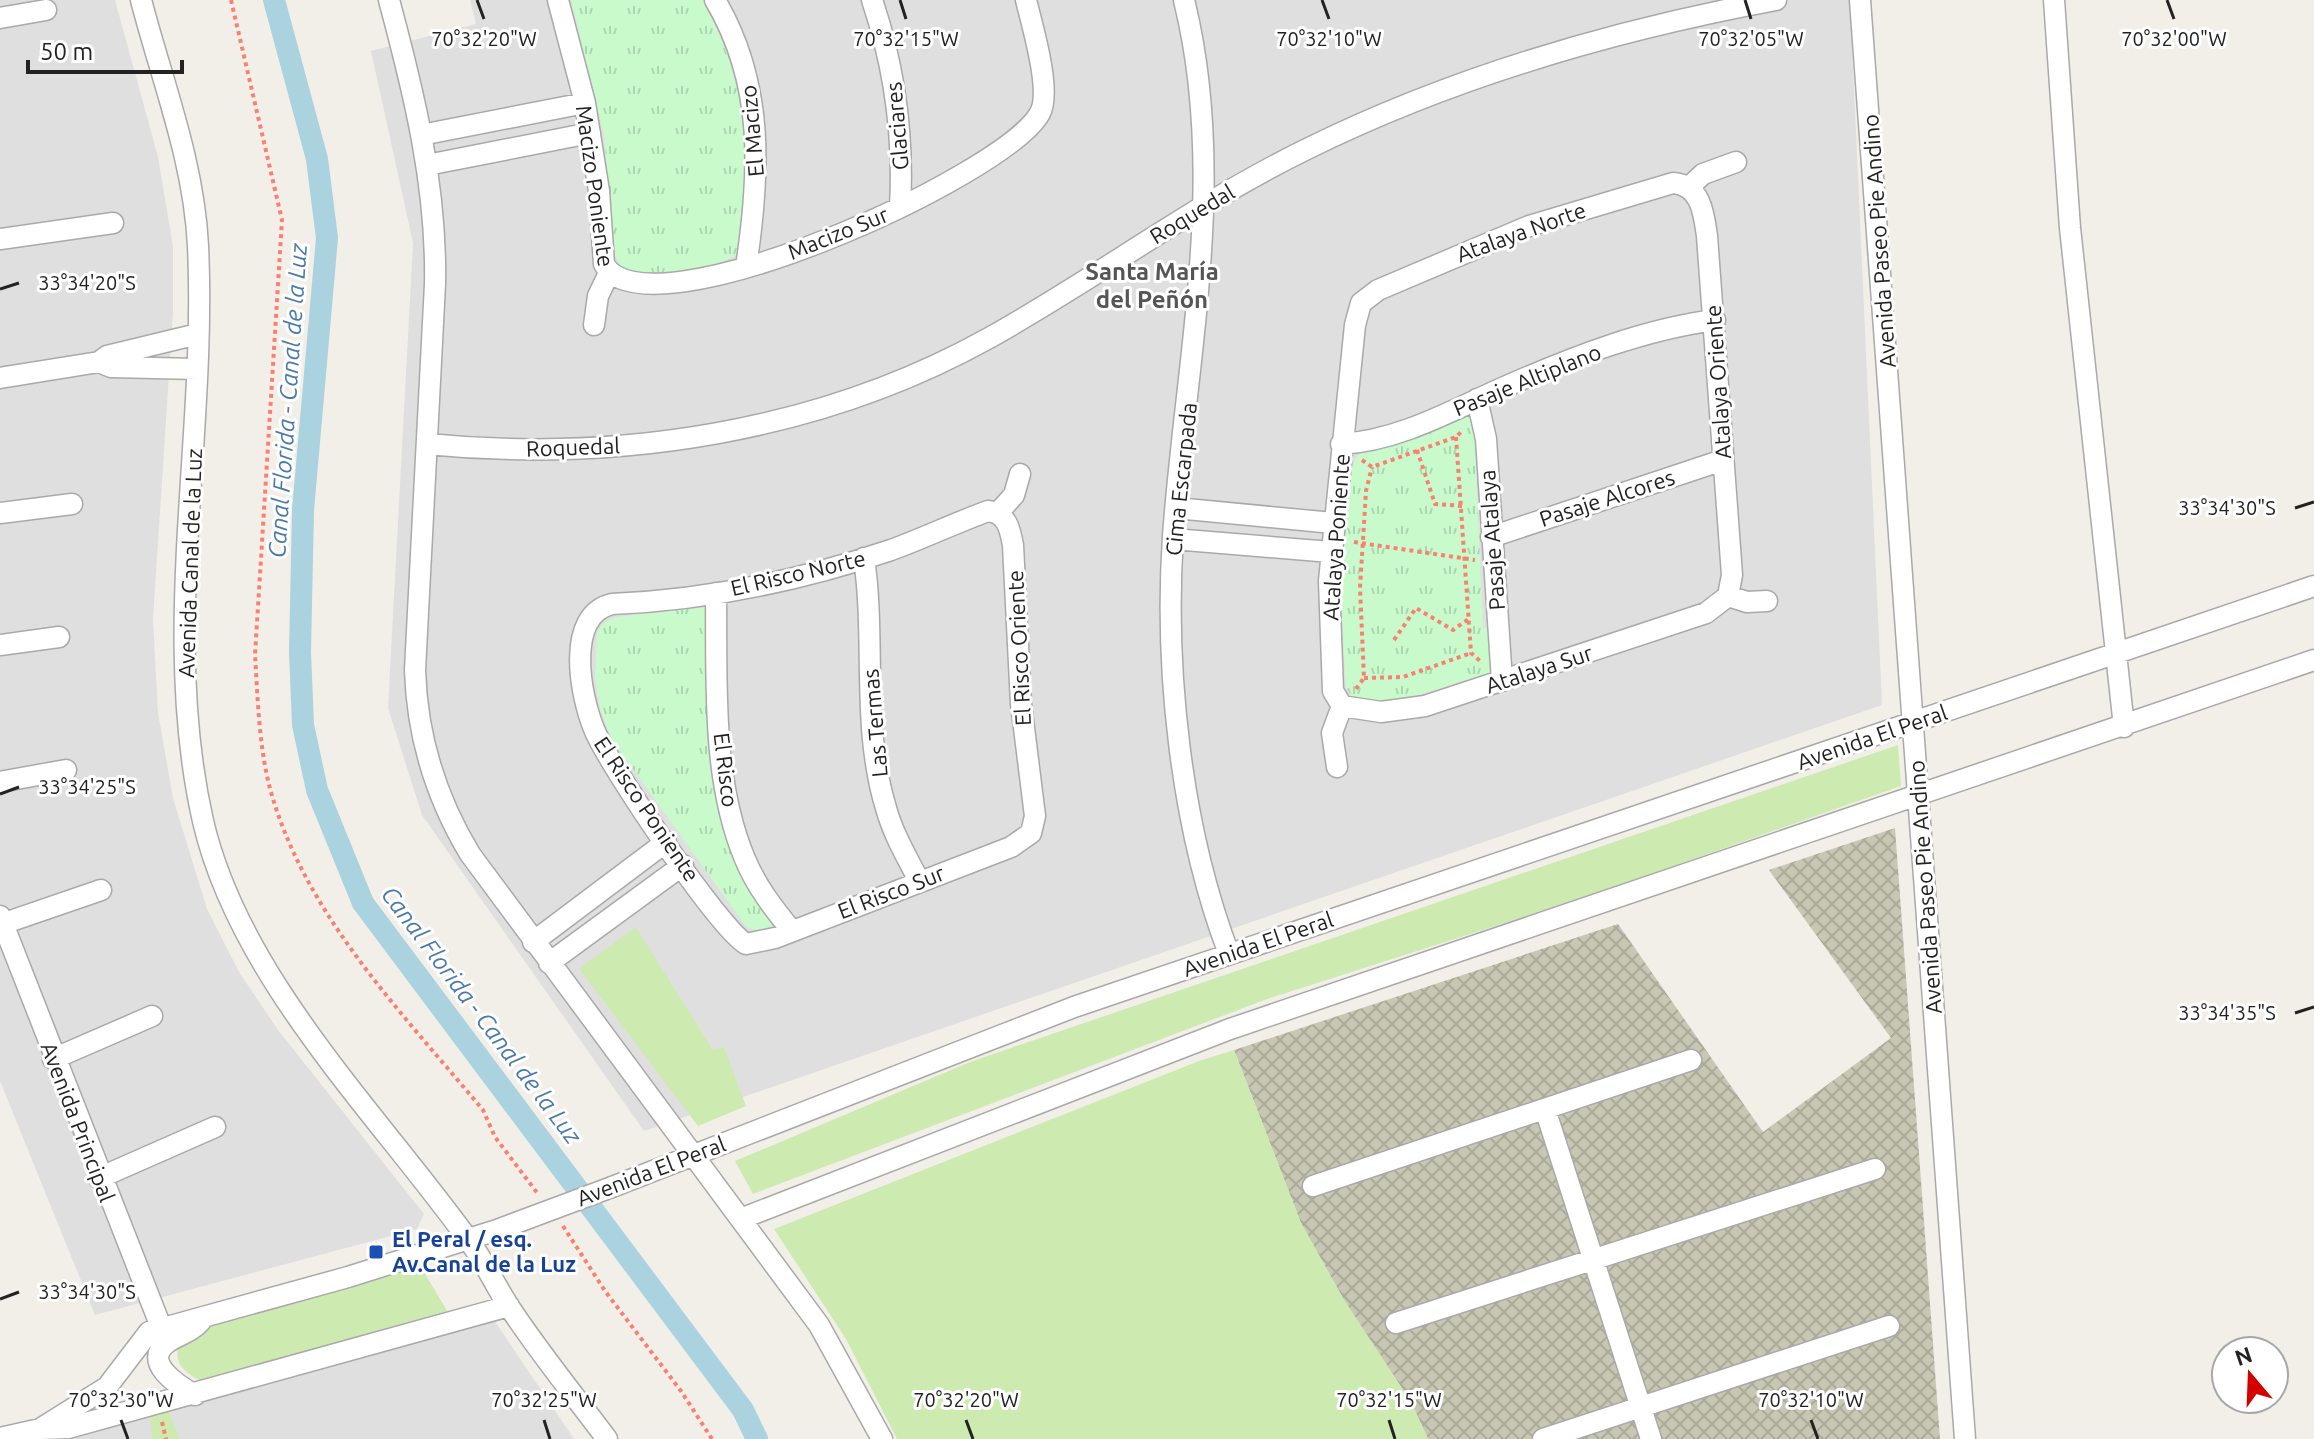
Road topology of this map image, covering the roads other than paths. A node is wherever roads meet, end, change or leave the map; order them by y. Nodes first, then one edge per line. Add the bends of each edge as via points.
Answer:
1 (141, 0) edge
2 (389, 0) edge
3 (558, 0) edge
4 (715, 0) edge
5 (872, 0) edge
6 (1026, 0) edge
7 (1184, 0) edge
8 (1776, 0) edge
9 (1860, 0) edge
10 (2054, 0) edge
11 (46, 10) dead end
12 (0, 18) edge
13 (585, 103) junction
14 (590, 133) junction
15 (421, 135) junction
16 (1736, 162) dead end
17 (427, 165) junction
18 (1688, 188) junction
19 (1203, 205) junction
20 (900, 207) junction
21 (113, 223) dead end
22 (0, 239) edge
23 (746, 267) junction
24 (609, 273) junction
25 (1361, 303) joint
26 (1715, 320) junction
27 (594, 325) dead end
28 (198, 334) junction
29 (99, 362) junction
30 (197, 369) junction
31 (0, 378) edge
32 (1477, 399) junction
33 (427, 444) junction
34 (1341, 444) junction
35 (1723, 460) junction
36 (1020, 474) dead end
37 (72, 504) dead end
38 (1176, 508) junction
39 (0, 513) edge
40 (998, 513) junction
41 (1332, 537) junction
42 (1491, 537) junction
43 (1173, 539) junction
44 (864, 558) junction
45 (2314, 586) edge
46 (716, 593) junction
47 (1728, 596) junction
48 (1767, 601) dead end
49 (593, 612) joint
50 (59, 637) dead end
51 (0, 645) edge
52 (2114, 656) junction
53 (2314, 660) edge
54 (1502, 681) junction
55 (1342, 706) junction
56 (1914, 723) junction
57 (2124, 727) junction
58 (1337, 767) dead end
59 (66, 770) dead end
60 (0, 782) edge
61 (1919, 794) junction
62 (1031, 833) joint
63 (666, 842) junction
64 (683, 865) junction
65 (919, 881) junction
66 (101, 890) dead end
67 (1, 920) edge
68 (792, 931) junction
69 (533, 942) junction
70 (746, 944) joint
71 (1229, 954) junction
72 (549, 963) junction
73 (152, 1016) dead end
74 (53, 1059) junction
75 (1691, 1060) dead end
76 (1545, 1109) junction
77 (215, 1127) dead end
78 (692, 1156) junction
79 (1875, 1169) dead end
80 (99, 1178) junction
81 (1313, 1186) dead end
82 (743, 1218) junction
83 (469, 1240) junction
84 (1593, 1260) junction
85 (509, 1306) junction
86 (207, 1314) junction
87 (1396, 1323) dead end
88 (1889, 1326) dead end
89 (161, 1327) junction
90 (195, 1395) junction
91 (1640, 1407) junction
92 (40, 1429) junction
93 (0, 1438) edge
94 (604, 1439) edge
95 (882, 1439) edge
96 (1543, 1439) edge
97 (1651, 1439) edge
98 (1965, 1439) edge

1 - 28 street, Avenida Canal de la Luz via 192,191
2 - 15 street
3 - 13 street, Macizo Poniente
4 - 23 street, El Macizo via 743,63 755,122 758,177
5 - 20 street, Glaciares via 900,120
6 - 20 street, Macizo Sur via 1043,92 1041,112 987,156
7 - 19 street, Cima Escarpada via 1199,88
8 - 19 street, Roquedal via 1580,45 1458,85 1310,147
9 - 56 street, Avenida Paseo Pie Andino
10 - 52 street via 2070,228
11 - 12 street
13 - 14 street, Macizo Poniente
13 - 15 street
14 - 17 street
14 - 24 street, Macizo Poniente via 602,257
15 - 17 street
16 - 18 street via 1703,174
17 - 33 street via 435,259
18 - 25 street, Atalaya Norte via 1658,187 1540,222 1390,284
18 - 26 street, Atalaya Oriente via 1705,219
19 - 33 street, Roquedal via 987,340 901,379 804,412 631,446 512,449
19 - 38 street, Cima Escarpada via 1197,325
20 - 23 street, Macizo Sur via 841,236
21 - 22 street
23 - 24 street, Macizo Sur via 646,284
24 - 27 street, Macizo Poniente via 598,296
25 - 34 street, Atalaya Poniente
26 - 32 street, Pasaje Altiplano via 1609,348
26 - 35 street, Atalaya Oriente
28 - 29 street
28 - 30 street, Avenida Canal de la Luz
29 - 30 street via 111,367
29 - 31 street
30 - 83 street, Avenida Canal de la Luz via 183,669 197,789 212,855 261,960
32 - 34 street, Pasaje Altiplano via 1390,434
32 - 42 street, Pasaje Atalaya via 1485,423
33 - 69 street via 415,670 422,740 457,832
34 - 41 street, Atalaya Poniente
35 - 42 street, Pasaje Alcores
35 - 47 street, Atalaya Oriente via 1732,575
36 - 40 street via 1014,495
37 - 39 street
38 - 41 street
38 - 43 street, Cima Escarpada
40 - 44 street, El Risco Norte via 983,513
40 - 62 street, El Risco Oriente via 1007,522 1013,545 1021,704 1035,816
41 - 43 street
41 - 55 street, Atalaya Poniente via 1328,599 1333,691
42 - 54 street, Pasaje Atalaya
43 - 71 street, Cima Escarpada via 1173,635 1184,765 1201,861
44 - 46 street, El Risco Norte
44 - 65 street, Las Termas via 879,779 890,822
45 - 52 street, Avenida El Peral
46 - 49 street, El Risco Norte via 612,604
46 - 68 street, El Risco via 720,715 731,812 749,869
47 - 48 street
47 - 54 street, Atalaya Sur via 1706,613
49 - 63 street, El Risco Poniente via 583,641 589,716 612,765
50 - 51 street
52 - 56 street, Avenida El Peral
52 - 57 street
53 - 57 street
54 - 55 street, Atalaya Sur via 1410,709 1365,712
55 - 58 street, Atalaya Poniente via 1332,733
56 - 61 street, Avenida Paseo Pie Andino
56 - 71 street, Avenida El Peral
57 - 61 street
59 - 60 street
61 - 82 street via 1230,1029
61 - 98 street, Avenida Paseo Pie Andino
62 - 65 street, El Risco Sur via 1018,844
63 - 64 street, El Risco Poniente
63 - 69 street
64 - 70 street, El Risco Poniente
64 - 72 street
65 - 68 street, El Risco Sur
66 - 67 street
67 - 74 street, Avenida Principal
68 - 70 street, El Risco Sur
69 - 72 street
71 - 78 street, Avenida El Peral via 970,1045
72 - 78 street
73 - 74 street
74 - 80 street, Avenida Principal
75 - 76 street
76 - 81 street
76 - 84 street
77 - 80 street
78 - 82 street
78 - 83 street, Avenida El Peral, bridge
79 - 84 street
80 - 89 street, Avenida Principal
82 - 95 street via 819,1325
83 - 85 street, Avenida Canal de la Luz
83 - 86 street, Avenida El Peral
84 - 87 street
84 - 91 street
85 - 90 street, Avenida El Peral
85 - 94 street, Avenida Canal de la Luz
86 - 89 street, Avenida El Peral
86 - 90 street, Avenida El Peral via 159,1354 169,1380
88 - 91 street
89 - 92 street, Avenida El Peral via 139,1341 107,1387
90 - 92 street, Avenida El Peral via 68,1428
91 - 96 street
91 - 97 street
92 - 93 street, Avenida El Peral

